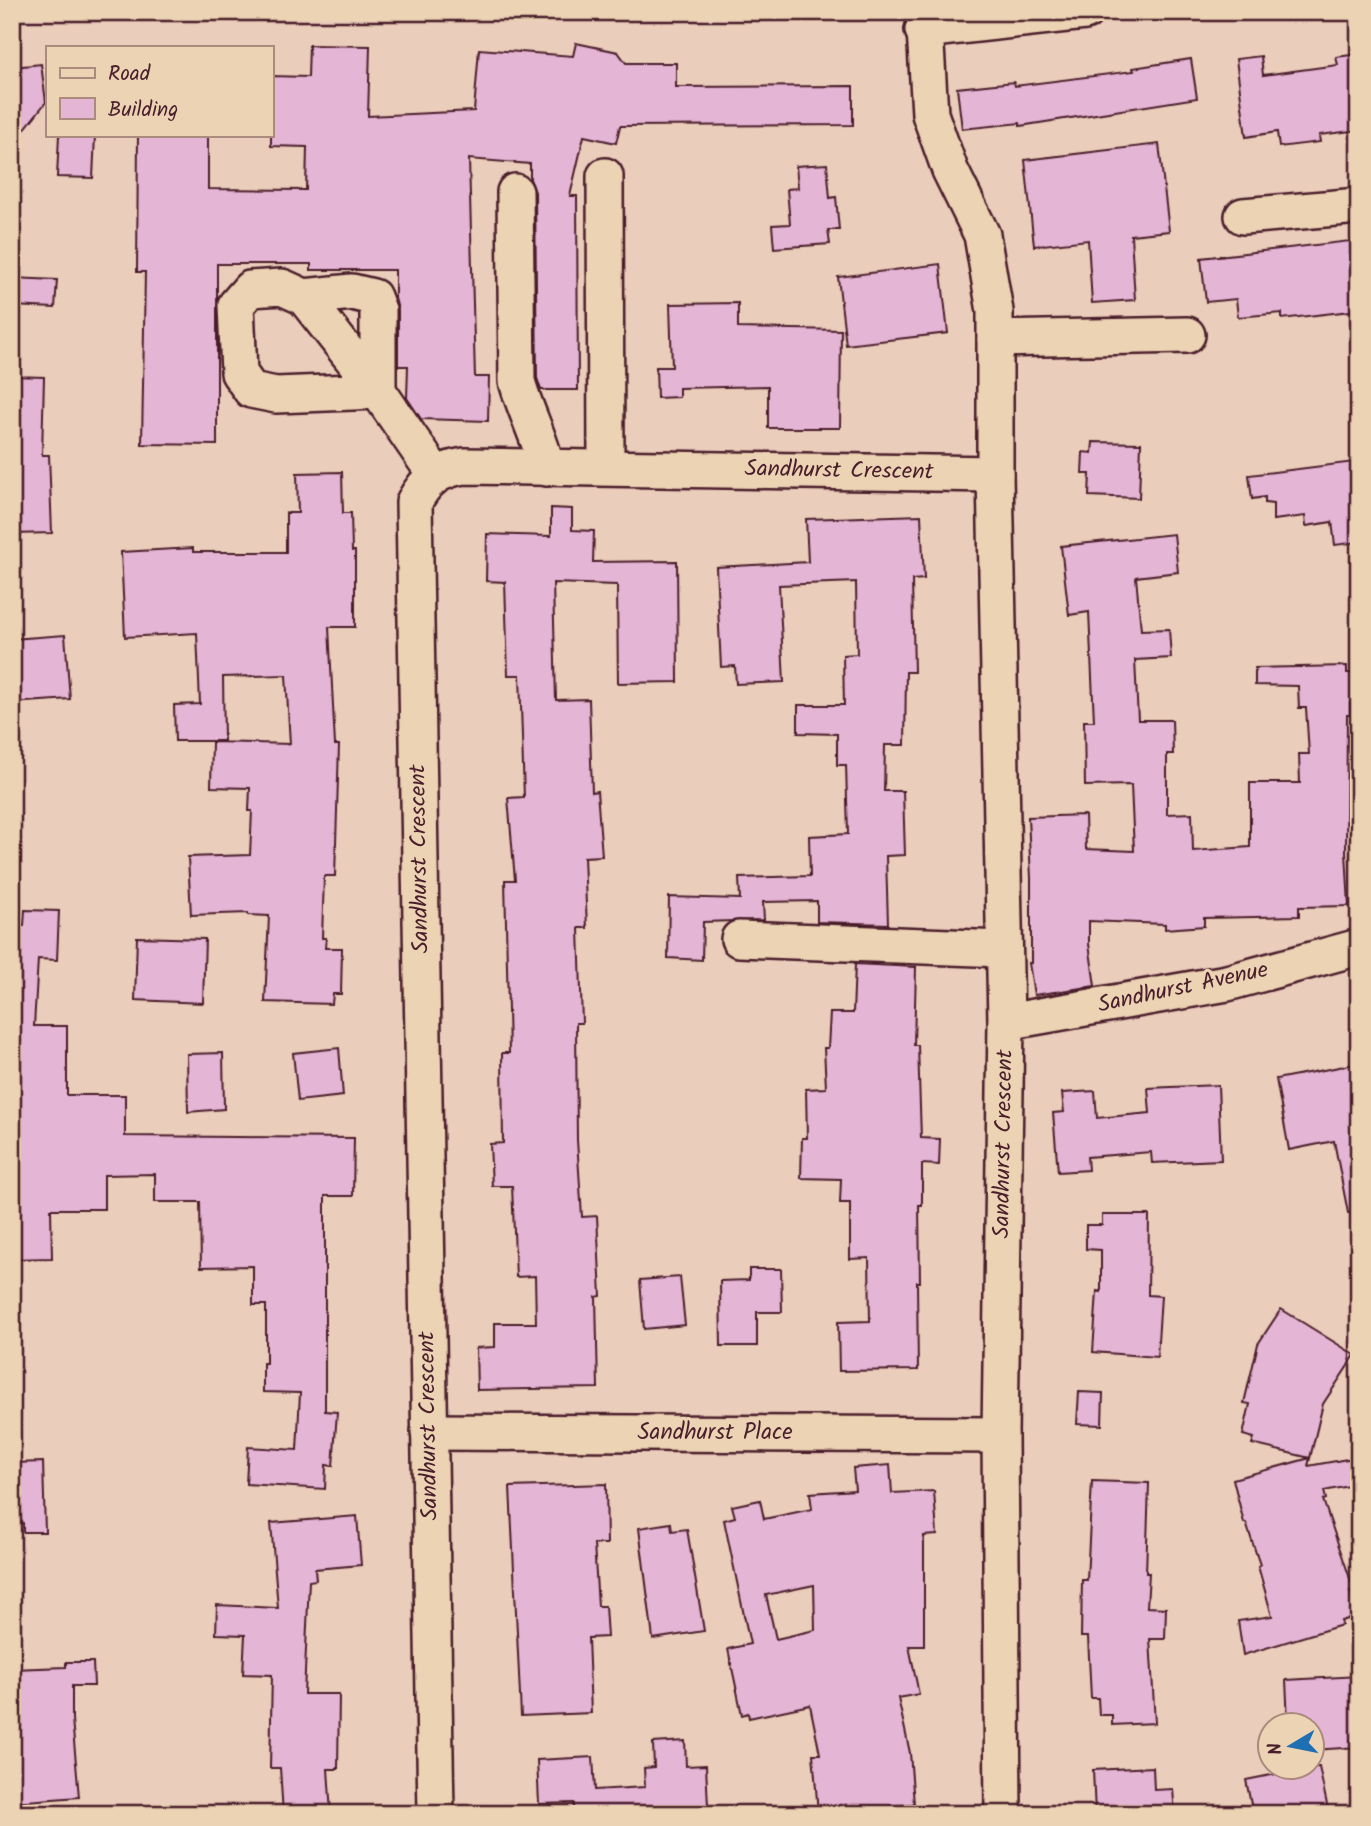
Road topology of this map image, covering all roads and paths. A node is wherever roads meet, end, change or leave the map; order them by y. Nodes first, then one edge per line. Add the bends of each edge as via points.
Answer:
1 (1085, 12) edge
2 (923, 21) edge
3 (605, 176) dead end
4 (515, 192) dead end
5 (1359, 206) edge
6 (1244, 216) dead end
7 (304, 297) junction
8 (1187, 335) dead end
9 (995, 339) junction
10 (378, 391) junction
11 (606, 467) junction
12 (547, 468) junction
13 (435, 474) junction
14 (995, 474) junction
15 (740, 939) dead end
16 (1359, 947) edge
17 (1003, 949) junction
18 (1006, 1022) junction
19 (429, 1432) junction
20 (1000, 1435) junction
21 (436, 1814) edge
22 (1003, 1814) edge

1 - 2 street
2 - 9 street, Sandhurst Crescent via 930,114 950,170 982,235
3 - 11 street
4 - 12 street via 517,381
5 - 6 street
7 - 10 street
7 - 10 street via 352,292 373,297 378,310
7 - 10 street via 282,286 250,289 236,305 239,373 251,390 276,395
8 - 9 street
9 - 14 street, Sandhurst Crescent
10 - 13 street
11 - 12 street, Sandhurst Crescent
11 - 14 street, Sandhurst Crescent
12 - 13 street, Sandhurst Crescent via 464,466
13 - 19 street, Sandhurst Crescent via 414,502
14 - 17 street, Sandhurst Crescent
15 - 17 street
16 - 18 street, Sandhurst Avenue via 1227,983
17 - 18 street, Sandhurst Crescent
18 - 20 street, Sandhurst Crescent
19 - 20 street, Sandhurst Place
19 - 21 street, Sandhurst Crescent
20 - 22 street, Sandhurst Crescent

